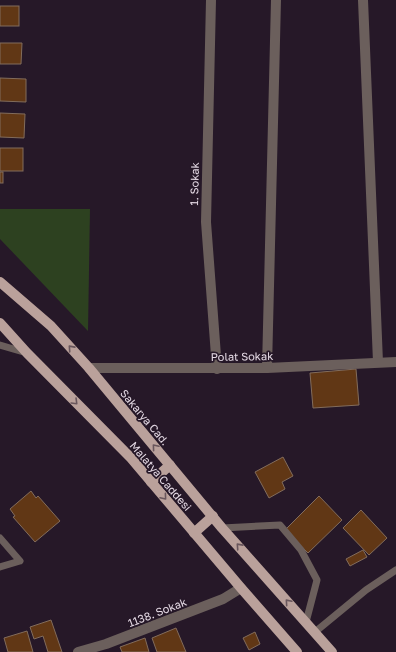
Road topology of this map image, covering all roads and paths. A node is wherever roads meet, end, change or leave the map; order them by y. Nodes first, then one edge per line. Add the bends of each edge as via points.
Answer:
1 (211, 0) edge
2 (276, 0) edge
3 (363, 0) edge
4 (0, 282) edge
5 (0, 323) edge
6 (0, 345) edge
7 (26, 353) junction
8 (378, 362) junction
9 (396, 362) edge
10 (89, 368) junction
11 (267, 368) junction
12 (217, 369) junction
13 (170, 465) junction
14 (151, 482) junction
15 (213, 516) junction
16 (222, 528) junction
17 (194, 533) junction
18 (0, 538) edge
19 (0, 567) edge
20 (396, 570) edge
21 (241, 588) junction
22 (306, 622) junction
23 (315, 632) junction
24 (78, 652) edge
25 (297, 652) edge
26 (332, 652) edge

1 - 12 street, 1. Sokak via 206,222
2 - 11 street
3 - 8 street
10 -> 4 main road, Sakarya Cad. via 51,326
5 - 7 main road, Malatya Caddesi
6 - 7 lane
7 -> 14 main road, Malatya Caddesi via 131,458
8 - 9 street, Polat Sokak
8 - 11 street, Polat Sokak
10 - 12 street, Polat Sokak
13 -> 10 main road, Sakarya Cad.
11 - 12 street, Polat Sokak
13 - 14 main road
13 - 15 main road, Sakarya Cad.
14 -> 17 main road, Malatya Caddesi
15 - 16 main road, Sakarya Cad.
15 - 17 main road
22 -> 16 main road, Sakarya Cad.
16 - 22 lane via 280,525 301,550 317,580
17 - 21 main road, Malatya Caddesi
18 - 19 lane via 20,561
20 - 23 lane via 366,590
21 - 24 street, 1138. Sokak via 223,599 106,644
21 - 25 main road, Malatya Caddesi
22 - 23 main road
23 - 26 main road

